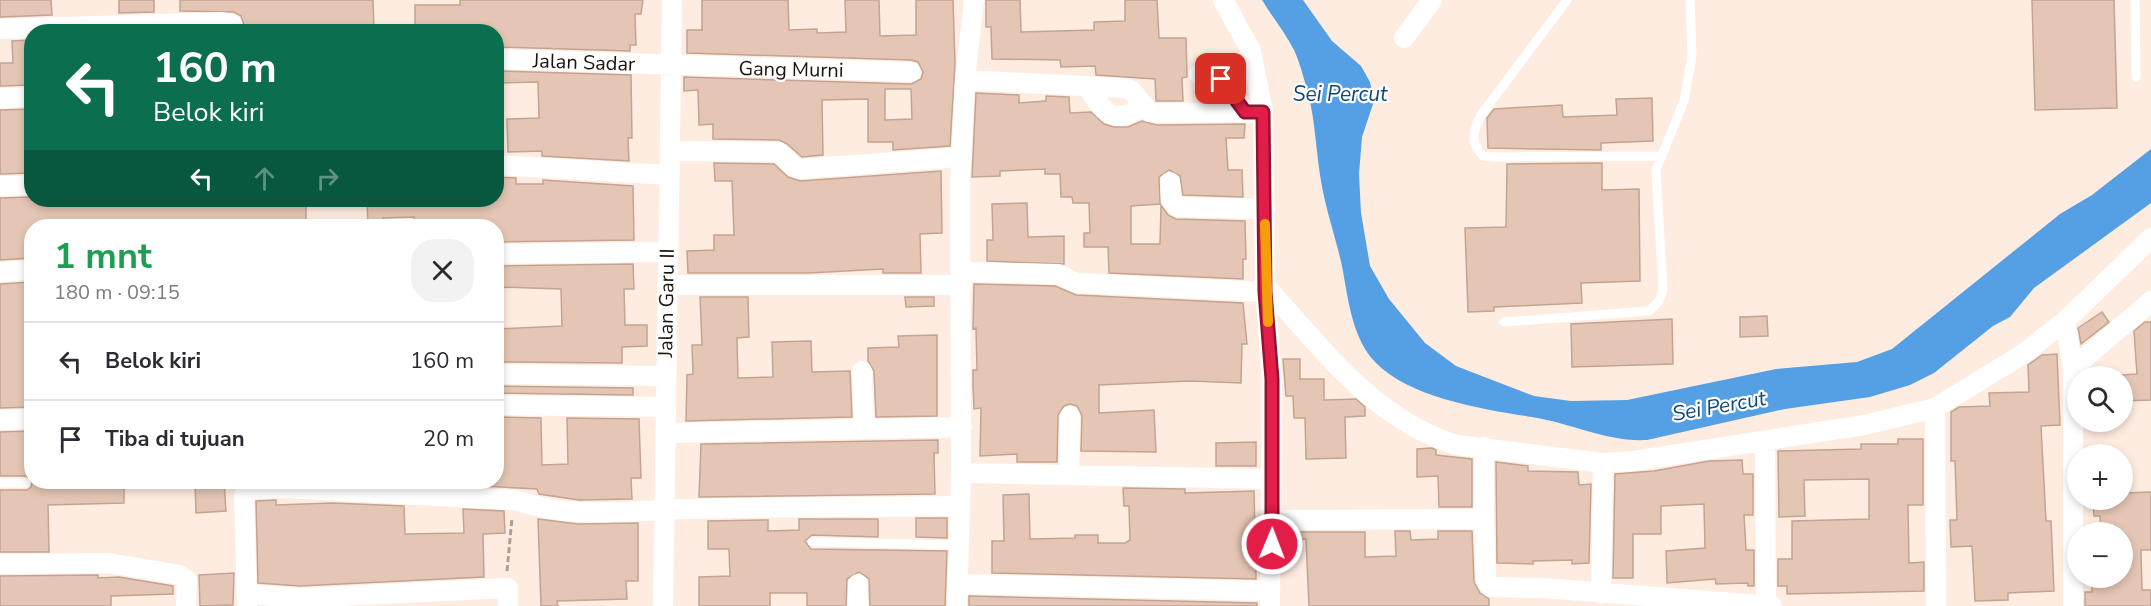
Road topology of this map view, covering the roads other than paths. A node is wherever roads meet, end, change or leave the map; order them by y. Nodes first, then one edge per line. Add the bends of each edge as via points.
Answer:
1 (672, 0) edge
2 (974, 0) edge
3 (1223, 0) edge
4 (1432, 0) edge
5 (1567, 0) edge
6 (1690, 0) edge
7 (2135, 0) edge
8 (159, 24) edge
9 (232, 24) edge
10 (24, 28) edge
11 (0, 29) edge
12 (1404, 38) dead end
13 (504, 59) edge
14 (672, 66) junction
15 (911, 72) dead end
16 (1199, 74) dead end
17 (2136, 77) dead end
18 (965, 80) junction
19 (1088, 86) junction
20 (24, 97) edge
21 (0, 98) edge
22 (1144, 106) junction
23 (1254, 112) junction
24 (670, 151) junction
25 (1661, 156) junction
26 (962, 158) junction
27 (504, 165) edge
28 (669, 175) junction
29 (1170, 182) dead end
30 (24, 185) edge
31 (0, 186) edge
32 (1264, 209) junction
33 (2151, 238) edge
34 (666, 252) junction
35 (504, 254) edge
36 (24, 270) edge
37 (0, 272) edge
38 (962, 279) junction
39 (667, 285) junction
40 (1265, 290) junction
41 (2151, 302) edge
42 (2065, 321) junction
43 (1504, 322) dead end
44 (2073, 366) edge
45 (2075, 366) edge
46 (862, 371) dead end
47 (504, 374) edge
48 (665, 376) junction
49 (504, 405) edge
50 (666, 407) junction
51 (1935, 408) junction
52 (1070, 416) dead end
53 (24, 419) edge
54 (0, 420) edge
55 (962, 427) junction
56 (864, 429) junction
57 (2073, 432) edge
58 (666, 433) junction
59 (1765, 441) junction
60 (1484, 447) junction
61 (1603, 463) junction
62 (961, 473) junction
63 (1069, 473) junction
64 (1271, 479) junction
65 (0, 483) edge
66 (24, 483) edge
67 (266, 489) edge
68 (303, 489) edge
69 (960, 506) junction
70 (664, 509) junction
71 (1484, 519) junction
72 (1272, 520) junction
73 (813, 542) dead end
74 (960, 545) junction
75 (0, 564) edge
76 (858, 584) dead end
77 (958, 584) junction
78 (1601, 594) junction
79 (508, 597) edge
80 (1543, 597) edge
81 (1270, 599) edge
82 (247, 600) edge
83 (186, 606) edge
84 (663, 606) edge
85 (858, 606) edge
86 (957, 606) edge
87 (1766, 606) edge
88 (1772, 606) edge
89 (1936, 606) edge
90 (2073, 606) edge

1 - 14 street, Jalan Garu II
2 - 18 street
3 - 23 street via 1251,51
4 - 12 street
5 - 25 lane via 1481,115 1473,132 1475,147 1483,156 1495,157
6 - 25 lane via 1692,56 1684,101
7 - 17 lane
8 - 9 street
10 - 11 street
13 - 14 street, Jalan Sadar
14 - 15 street, Gang Murni
14 - 24 street, Jalan Garu II
16 - 23 street via 1221,79
18 - 19 street
18 - 26 street
19 - 22 street via 1131,90
19 - 22 street via 1108,115 1123,116
20 - 21 street
22 - 23 street via 1157,113
23 - 32 street
24 - 26 street via 779,152 793,166 801,168
24 - 28 street, Jalan Garu II
25 - 43 lane via 1656,170 1662,290 1659,301 1649,311
26 - 38 street
27 - 28 street
28 - 34 street, Jalan Garu II
29 - 32 street via 1171,200 1177,207
30 - 31 street
32 - 40 street
33 - 42 street
34 - 35 street
34 - 39 street, Jalan Garu II
36 - 37 street
38 - 39 street
38 - 40 street via 1058,274 1077,283
38 - 55 street
39 - 48 street, Jalan Garu II
40 - 60 street via 1362,392 1402,421 1435,439
40 - 64 street via 1272,379
41 - 45 street
42 - 44 street
42 - 51 street via 2022,354
46 - 56 street
47 - 48 street
48 - 50 street, Jalan Garu II
49 - 50 street
50 - 58 street, Jalan Garu II
51 - 59 street
51 - 89 street
52 - 63 street
53 - 54 street
55 - 56 street
55 - 62 street
56 - 58 street
57 - 90 street
58 - 70 street, Jalan Garu II
59 - 61 street
59 - 87 street
60 - 61 street
60 - 71 street
61 - 78 street
62 - 63 street
62 - 69 street
63 - 64 street
64 - 72 street
65 - 66 lane
67 - 82 street via 248,490 244,496
68 - 70 street via 515,500 564,513
69 - 70 street
69 - 74 street
70 - 84 street, Jalan Garu II
71 - 72 street
71 - 80 street via 1488,584
72 - 81 street
73 - 74 lane
74 - 77 street
75 - 83 street via 108,563 180,575 188,581
76 - 85 street
77 - 81 street
77 - 86 street
78 - 80 street
78 - 87 street
79 - 82 street
87 - 88 street

